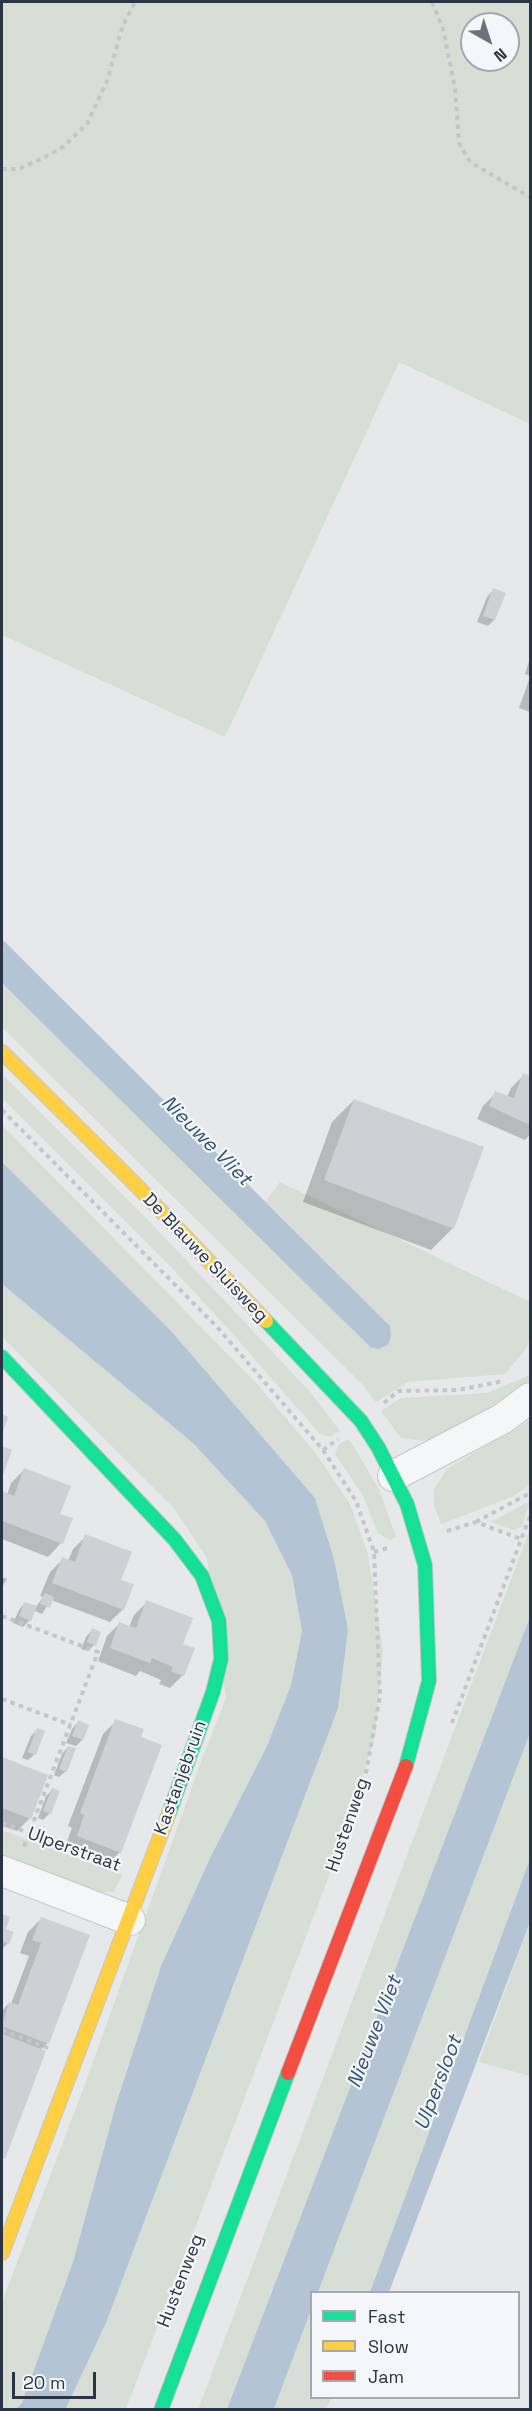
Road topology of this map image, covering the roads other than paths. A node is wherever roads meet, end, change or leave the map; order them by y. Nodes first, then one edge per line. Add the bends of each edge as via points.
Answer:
1 (2, 1052) edge
2 (2, 1357) edge
3 (522, 1387) edge
4 (393, 1476) junction
5 (7, 1873) edge
6 (130, 1920) junction
7 (2, 2253) edge
8 (160, 2409) edge

1 - 4 main road, De Blauwe Sluisweg via 361,1421
2 - 6 main road, Kastanjebruin via 175,1540 202,1576 219,1621 221,1659 213,1692
3 - 4 street via 502,1419
4 - 8 main road, Hustenweg via 407,1504 425,1565 429,1682 409,1759
5 - 6 street
6 - 7 main road, Kastanjebruin

